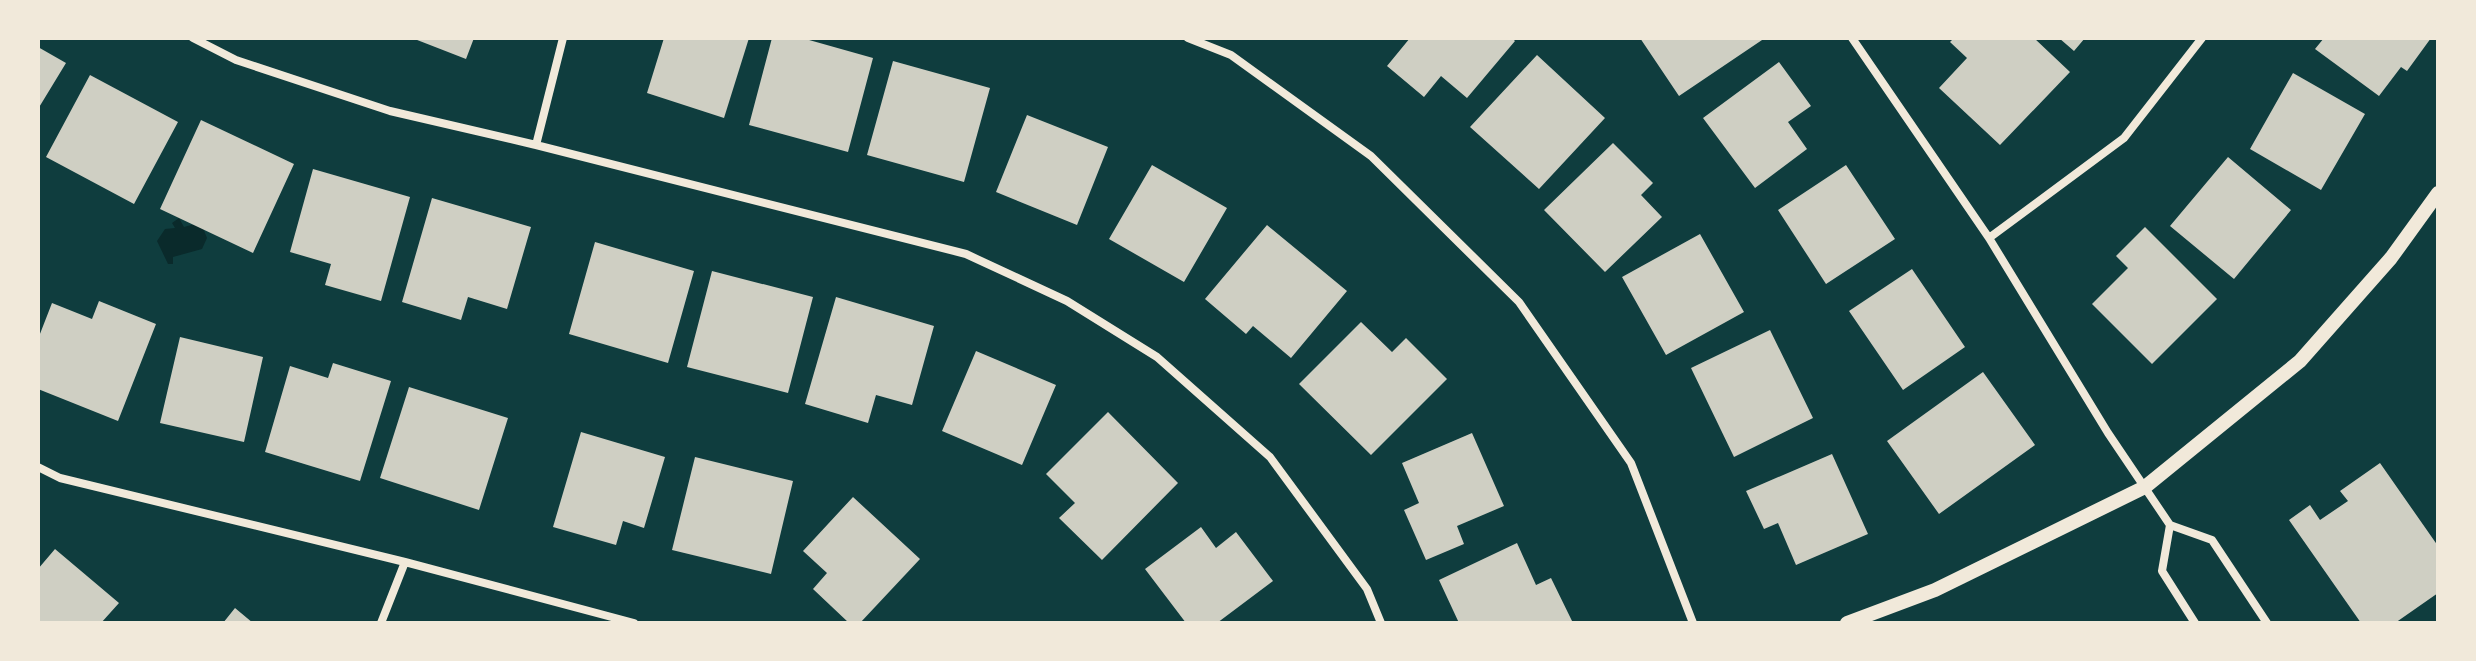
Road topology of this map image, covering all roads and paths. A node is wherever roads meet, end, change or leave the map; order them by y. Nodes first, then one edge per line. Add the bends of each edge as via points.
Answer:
1 (193, 38) edge
2 (563, 38) edge
3 (1188, 38) edge
4 (1852, 38) edge
5 (2202, 38) edge
6 (536, 145) junction
7 (2438, 193) edge
8 (1989, 238) junction
9 (38, 467) edge
10 (2145, 487) junction
11 (2170, 525) junction
12 (405, 562) junction
13 (381, 623) edge
14 (634, 623) edge
15 (1381, 623) edge
16 (1693, 623) edge
17 (1847, 623) edge
18 (2195, 623) edge
19 (2267, 623) edge

1 - 6 street via 236,60 390,111
2 - 6 street
3 - 16 street via 1231,55 1371,156 1519,302 1631,463
4 - 8 street
5 - 8 street via 2124,138
6 - 15 street via 966,254 1067,301 1157,357 1270,457 1367,589
7 - 10 street via 2391,258 2300,361
8 - 10 street
9 - 12 street via 60,478
10 - 11 street
10 - 17 street via 1935,590
11 - 18 street via 2162,571
11 - 19 street via 2212,540
12 - 13 street
12 - 14 street

